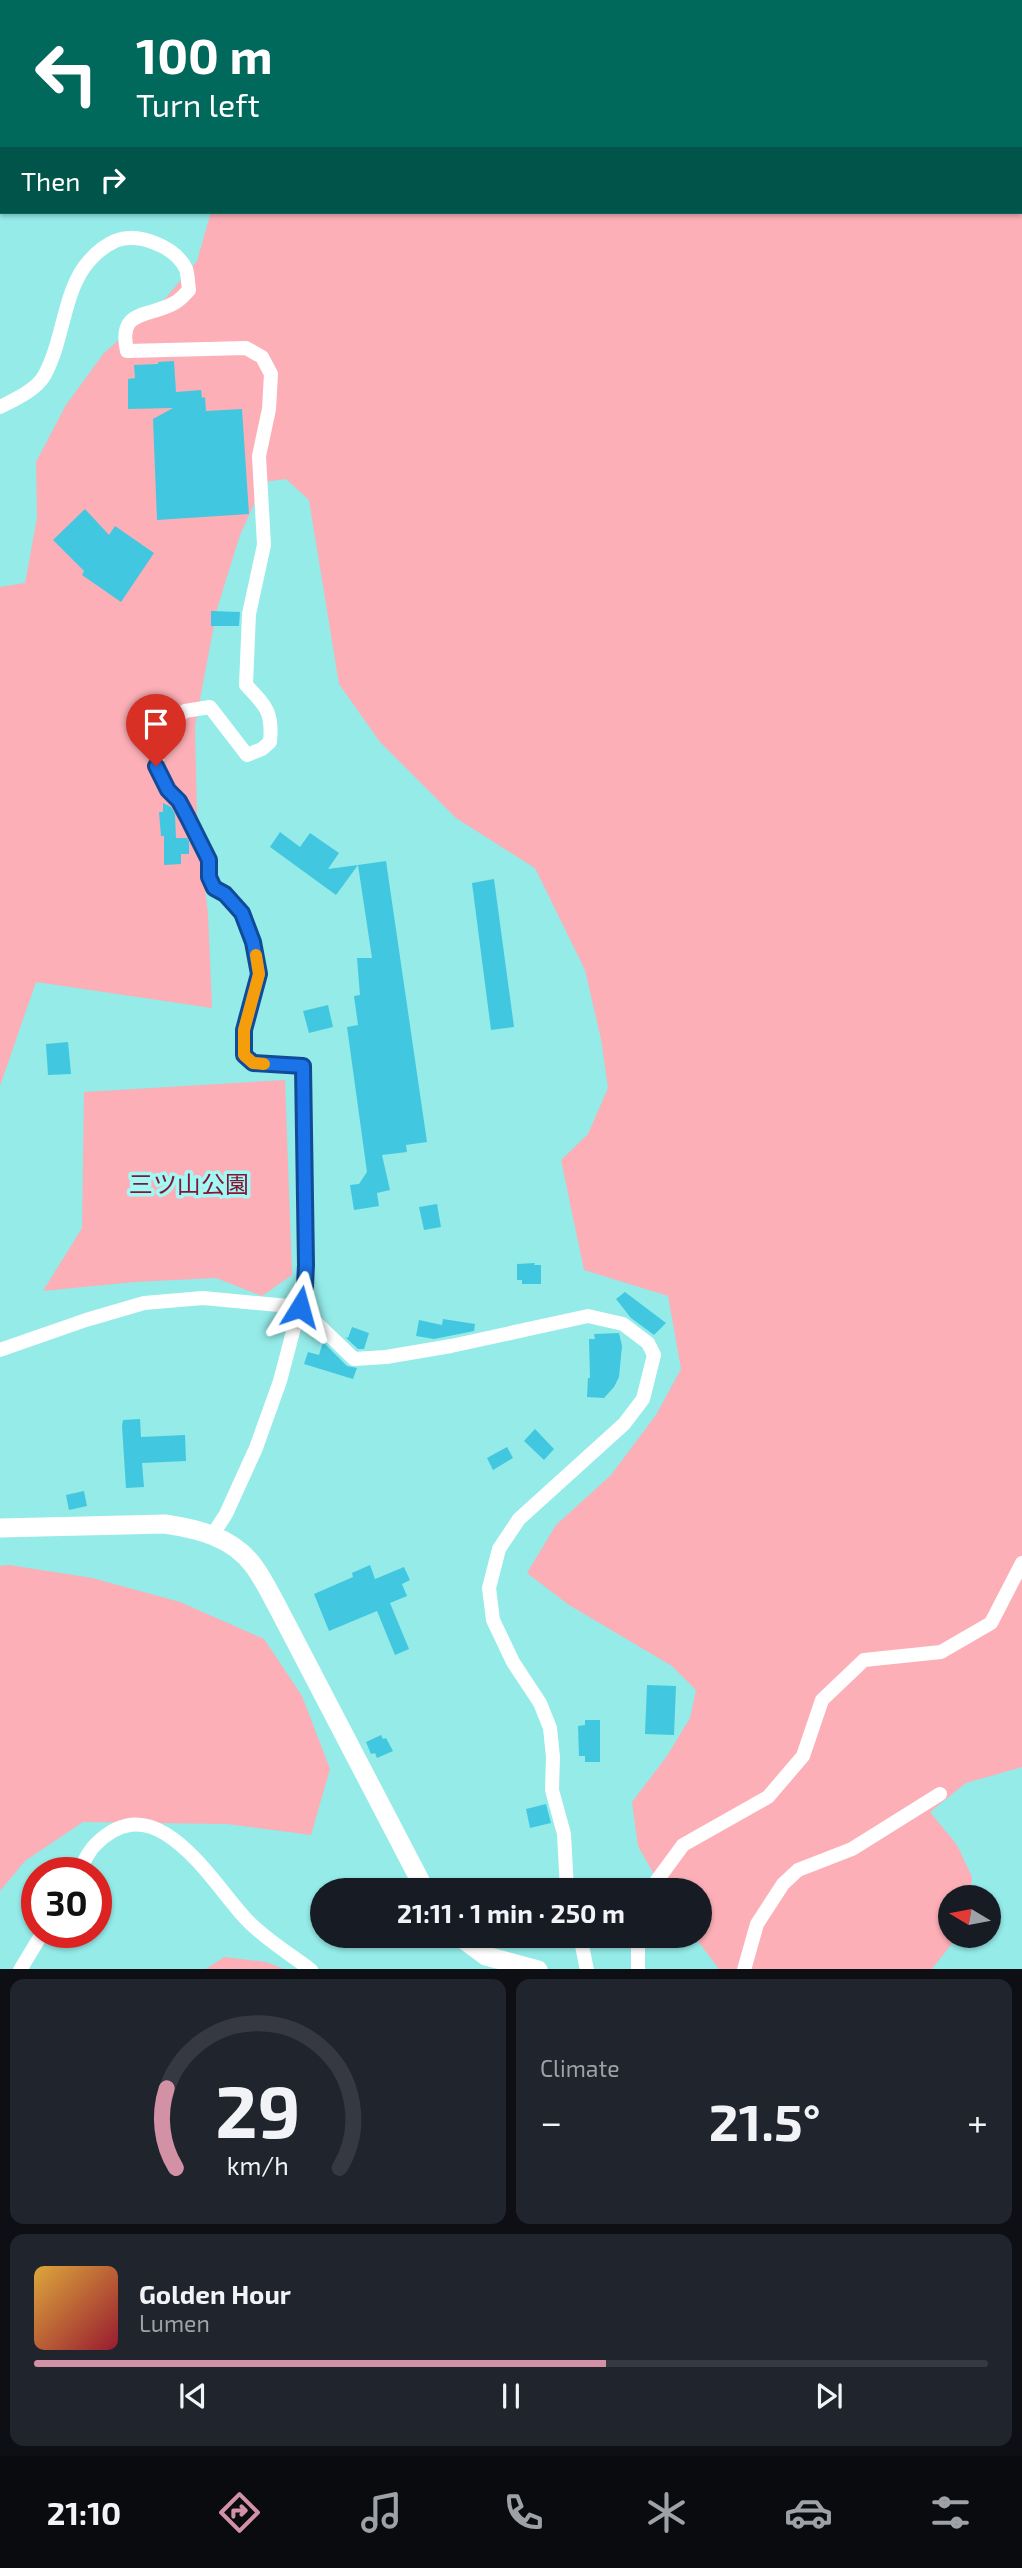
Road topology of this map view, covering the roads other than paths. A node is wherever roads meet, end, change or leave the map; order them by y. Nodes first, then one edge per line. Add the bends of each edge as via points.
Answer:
1 (0, 407) edge
2 (300, 1307) junction
3 (0, 1350) edge
4 (0, 1528) edge
5 (213, 1534) junction
6 (1022, 1563) edge
7 (940, 1794) dead end
8 (87, 1857) edge
9 (419, 1878) edge
10 (566, 1878) edge
11 (659, 1878) edge
12 (33, 1948) edge
13 (475, 1948) edge
14 (583, 1948) edge
15 (638, 1948) edge
16 (20, 1969) edge
17 (311, 1969) edge
18 (538, 1969) edge
19 (587, 1969) edge
20 (638, 1969) edge
21 (744, 1969) edge

1 - 2 street via 42,380 62,332 74,285 88,262 117,240 149,241 166,248 187,271 189,290 176,302 136,315 124,338 127,351 246,348 262,356 271,374 259,456 264,545 249,614 246,685 263,703 272,722 270,742 247,755 210,707 185,711 160,735 156,766 209,860 214,888 242,913 253,942 259,974 244,1030 244,1055 253,1063 303,1066 306,1265
2 - 3 street via 203,1298 144,1303
2 - 5 street via 256,1448
2 - 10 street via 354,1359 451,1346 588,1316 622,1324 648,1343 654,1355 643,1399 624,1424 519,1519 499,1549 489,1588 493,1620 550,1728 552,1790 564,1834
4 - 5 street via 165,1524
5 - 9 street via 253,1564
6 - 11 street via 991,1623 941,1652 864,1660 822,1700 803,1756 768,1797 683,1846
7 - 21 street via 852,1849 798,1870 757,1924
8 - 17 street via 120,1826 153,1826 202,1864 248,1922
12 - 16 street
13 - 18 street via 486,1956
14 - 19 street
15 - 20 street

